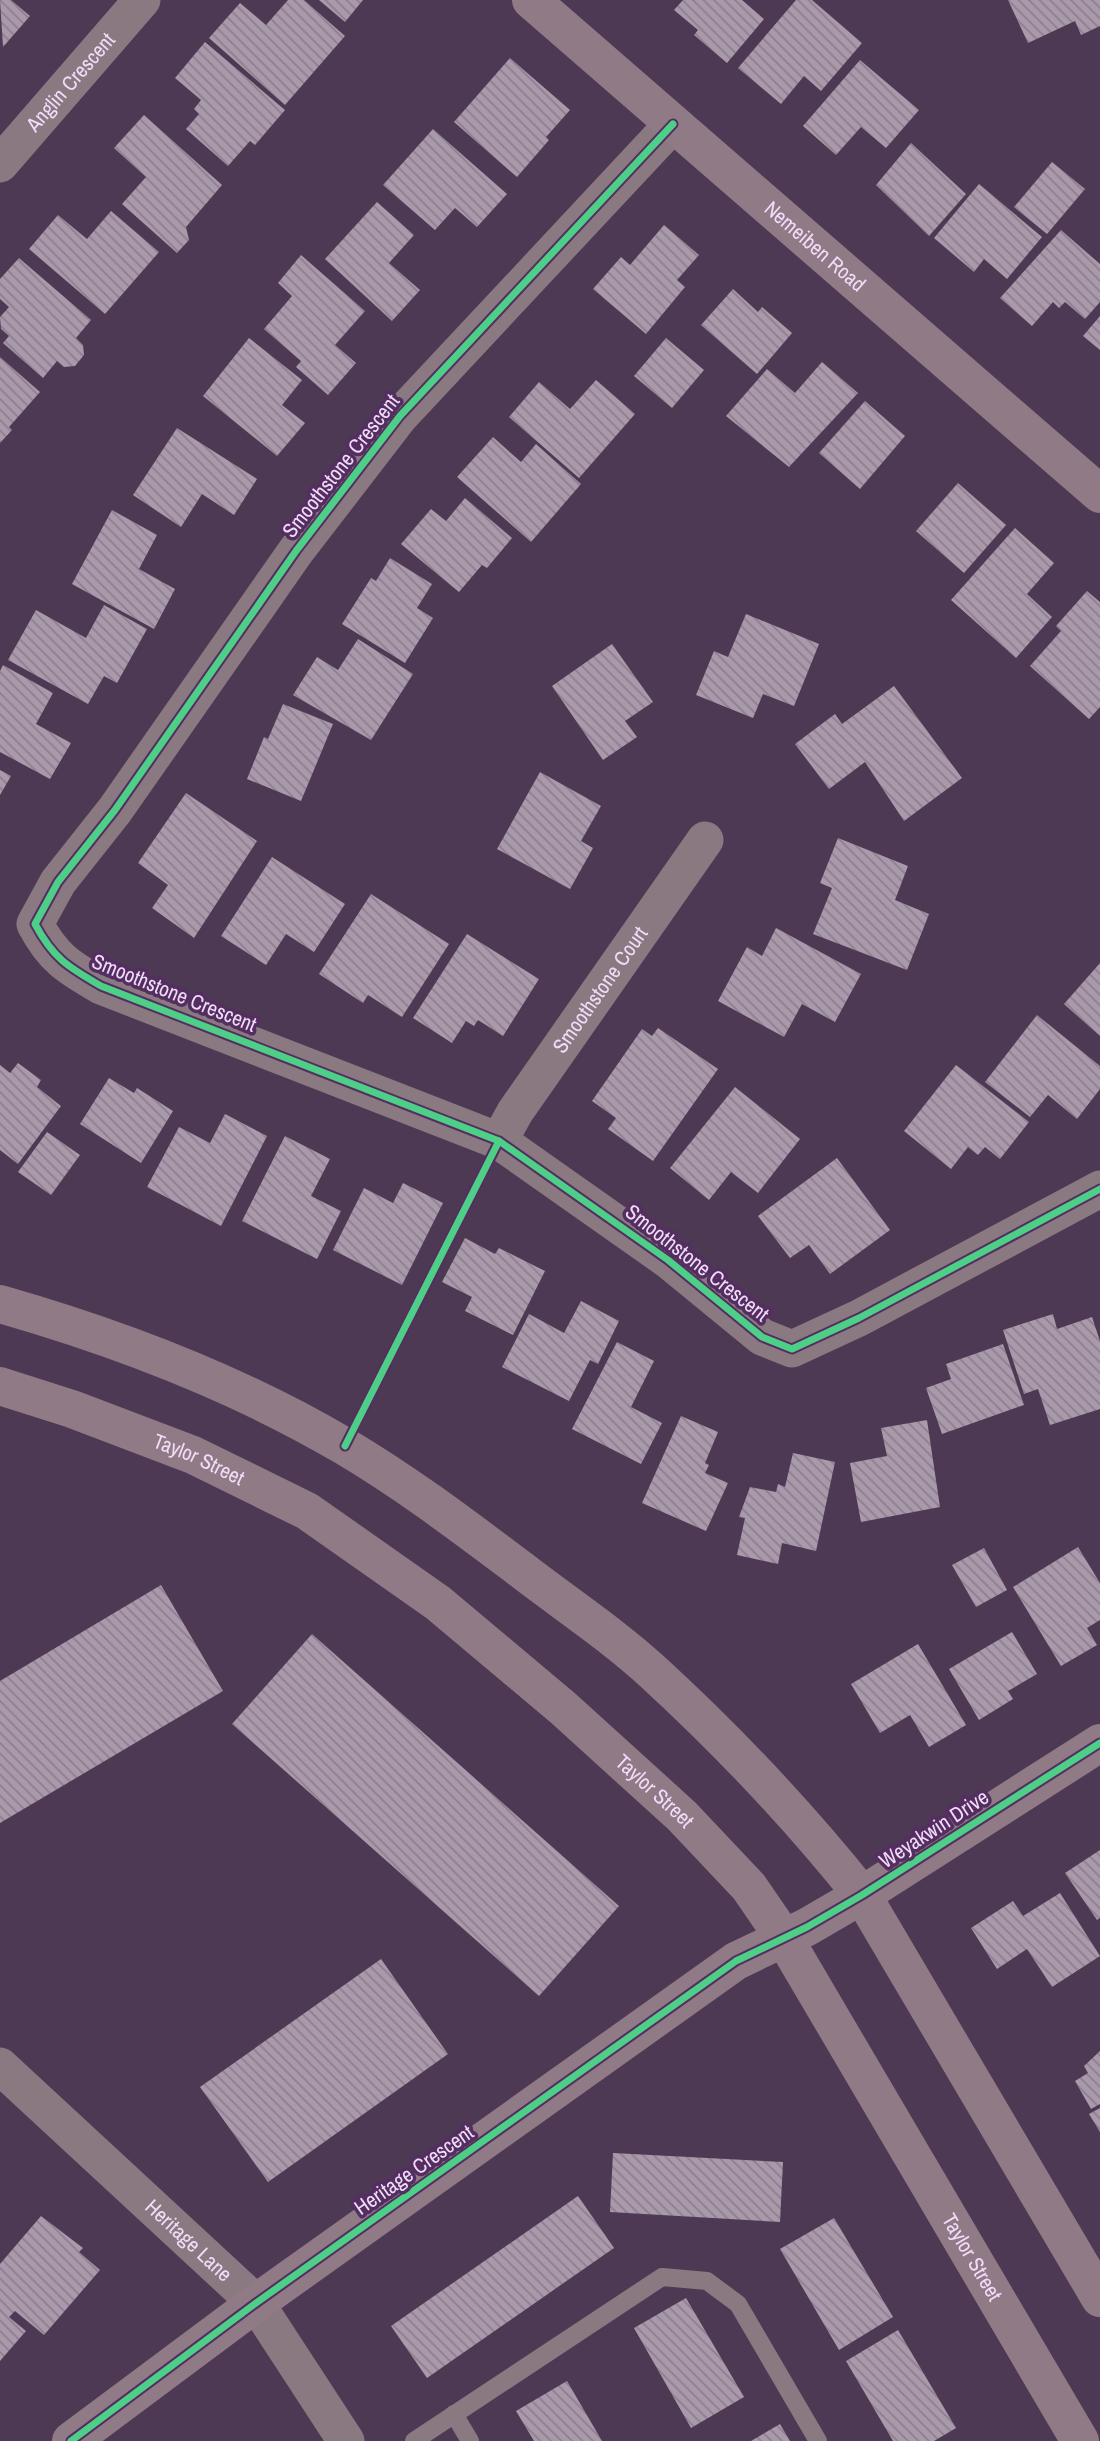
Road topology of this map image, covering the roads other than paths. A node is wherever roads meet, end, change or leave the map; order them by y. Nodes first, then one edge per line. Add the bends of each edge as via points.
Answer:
1 (142, 0) edge
2 (531, 0) edge
3 (673, 124) junction
4 (0, 164) edge
5 (1100, 494) edge
6 (705, 840) dead end
7 (499, 1141) junction
8 (1100, 1189) edge
9 (0, 1304) edge
10 (0, 1386) edge
11 (1100, 1744) edge
12 (862, 1895) junction
13 (783, 1938) junction
14 (0, 2066) edge
15 (1100, 2298) edge
16 (256, 2304) junction
17 (454, 2414) junction
18 (71, 2441) edge
19 (346, 2441) edge
20 (414, 2441) edge
21 (470, 2441) edge
22 (818, 2441) edge
23 (1080, 2441) edge

1 - 4 street, Anglin Crescent
2 - 3 main road, Nemeiben Road
3 - 5 main road, Nemeiben Road
3 - 7 street, Smoothstone Crescent via 400,416 296,551 115,810 58,883 35,924 49,950 65,966 101,986
6 - 7 street, Smoothstone Court
7 - 8 street, Smoothstone Crescent via 668,1260 762,1337 792,1349
9 - 12 main road via 202,1374 345,1446 474,1534 653,1672 817,1839
10 - 13 main road, Taylor Street via 193,1455 307,1511 438,1603 682,1816 749,1887
11 - 12 main road, Weyakwin Drive
12 - 13 main road, Weyakwin Drive
12 - 15 main road
13 - 16 main road, Heritage Crescent via 736,1961
13 - 23 main road, Taylor Street
14 - 16 street, Heritage Lane
16 - 18 main road, Heritage Crescent
16 - 19 street, Heritage Lane
17 - 20 lane
17 - 21 lane
17 - 22 lane via 662,2277 707,2281 738,2304

